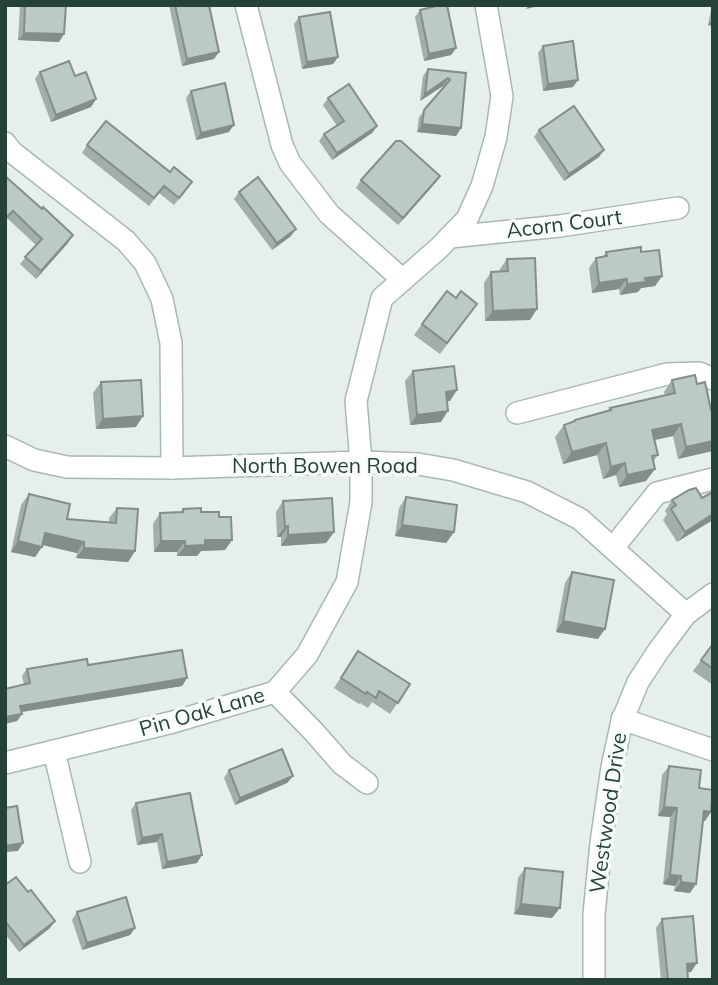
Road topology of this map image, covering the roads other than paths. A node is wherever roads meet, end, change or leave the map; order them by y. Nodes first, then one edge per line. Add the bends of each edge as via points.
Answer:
1 (246, 5) edge
2 (486, 5) edge
3 (5, 143) edge
4 (678, 208) dead end
5 (450, 237) junction
6 (403, 280) junction
7 (713, 379) edge
8 (517, 413) dead end
9 (5, 446) edge
10 (361, 462) junction
11 (172, 468) junction
12 (713, 479) edge
13 (613, 548) junction
14 (713, 594) edge
15 (686, 614) junction
16 (275, 692) junction
17 (622, 719) junction
18 (713, 750) edge
19 (54, 751) junction
20 (5, 763) edge
21 (367, 783) dead end
22 (80, 862) dead end
23 (594, 980) edge

1 - 6 street via 290,163 329,214
2 - 5 street, Pin Oak Lane via 502,96 482,186 467,219
3 - 11 street via 126,241 145,263 162,299 171,343
4 - 5 street, Acorn Court
5 - 6 street, Pin Oak Lane
6 - 10 street, Pin Oak Lane via 382,298 356,401
7 - 8 street via 699,373 667,374
9 - 11 street, North Bowen Road via 34,460 67,467
10 - 11 street, North Bowen Road
10 - 13 street, North Bowen Road via 453,470 527,492 580,519
10 - 16 street, Pin Oak Lane via 361,502 347,582 307,655
12 - 13 street via 657,493
13 - 15 street, North Bowen Road
14 - 15 street, Westwood Drive
15 - 17 street, Westwood Drive via 638,682
16 - 19 street, Pin Oak Lane
16 - 21 street via 342,764
17 - 18 street
17 - 23 street, Westwood Drive via 600,855
19 - 20 street, Pin Oak Lane
19 - 22 street

